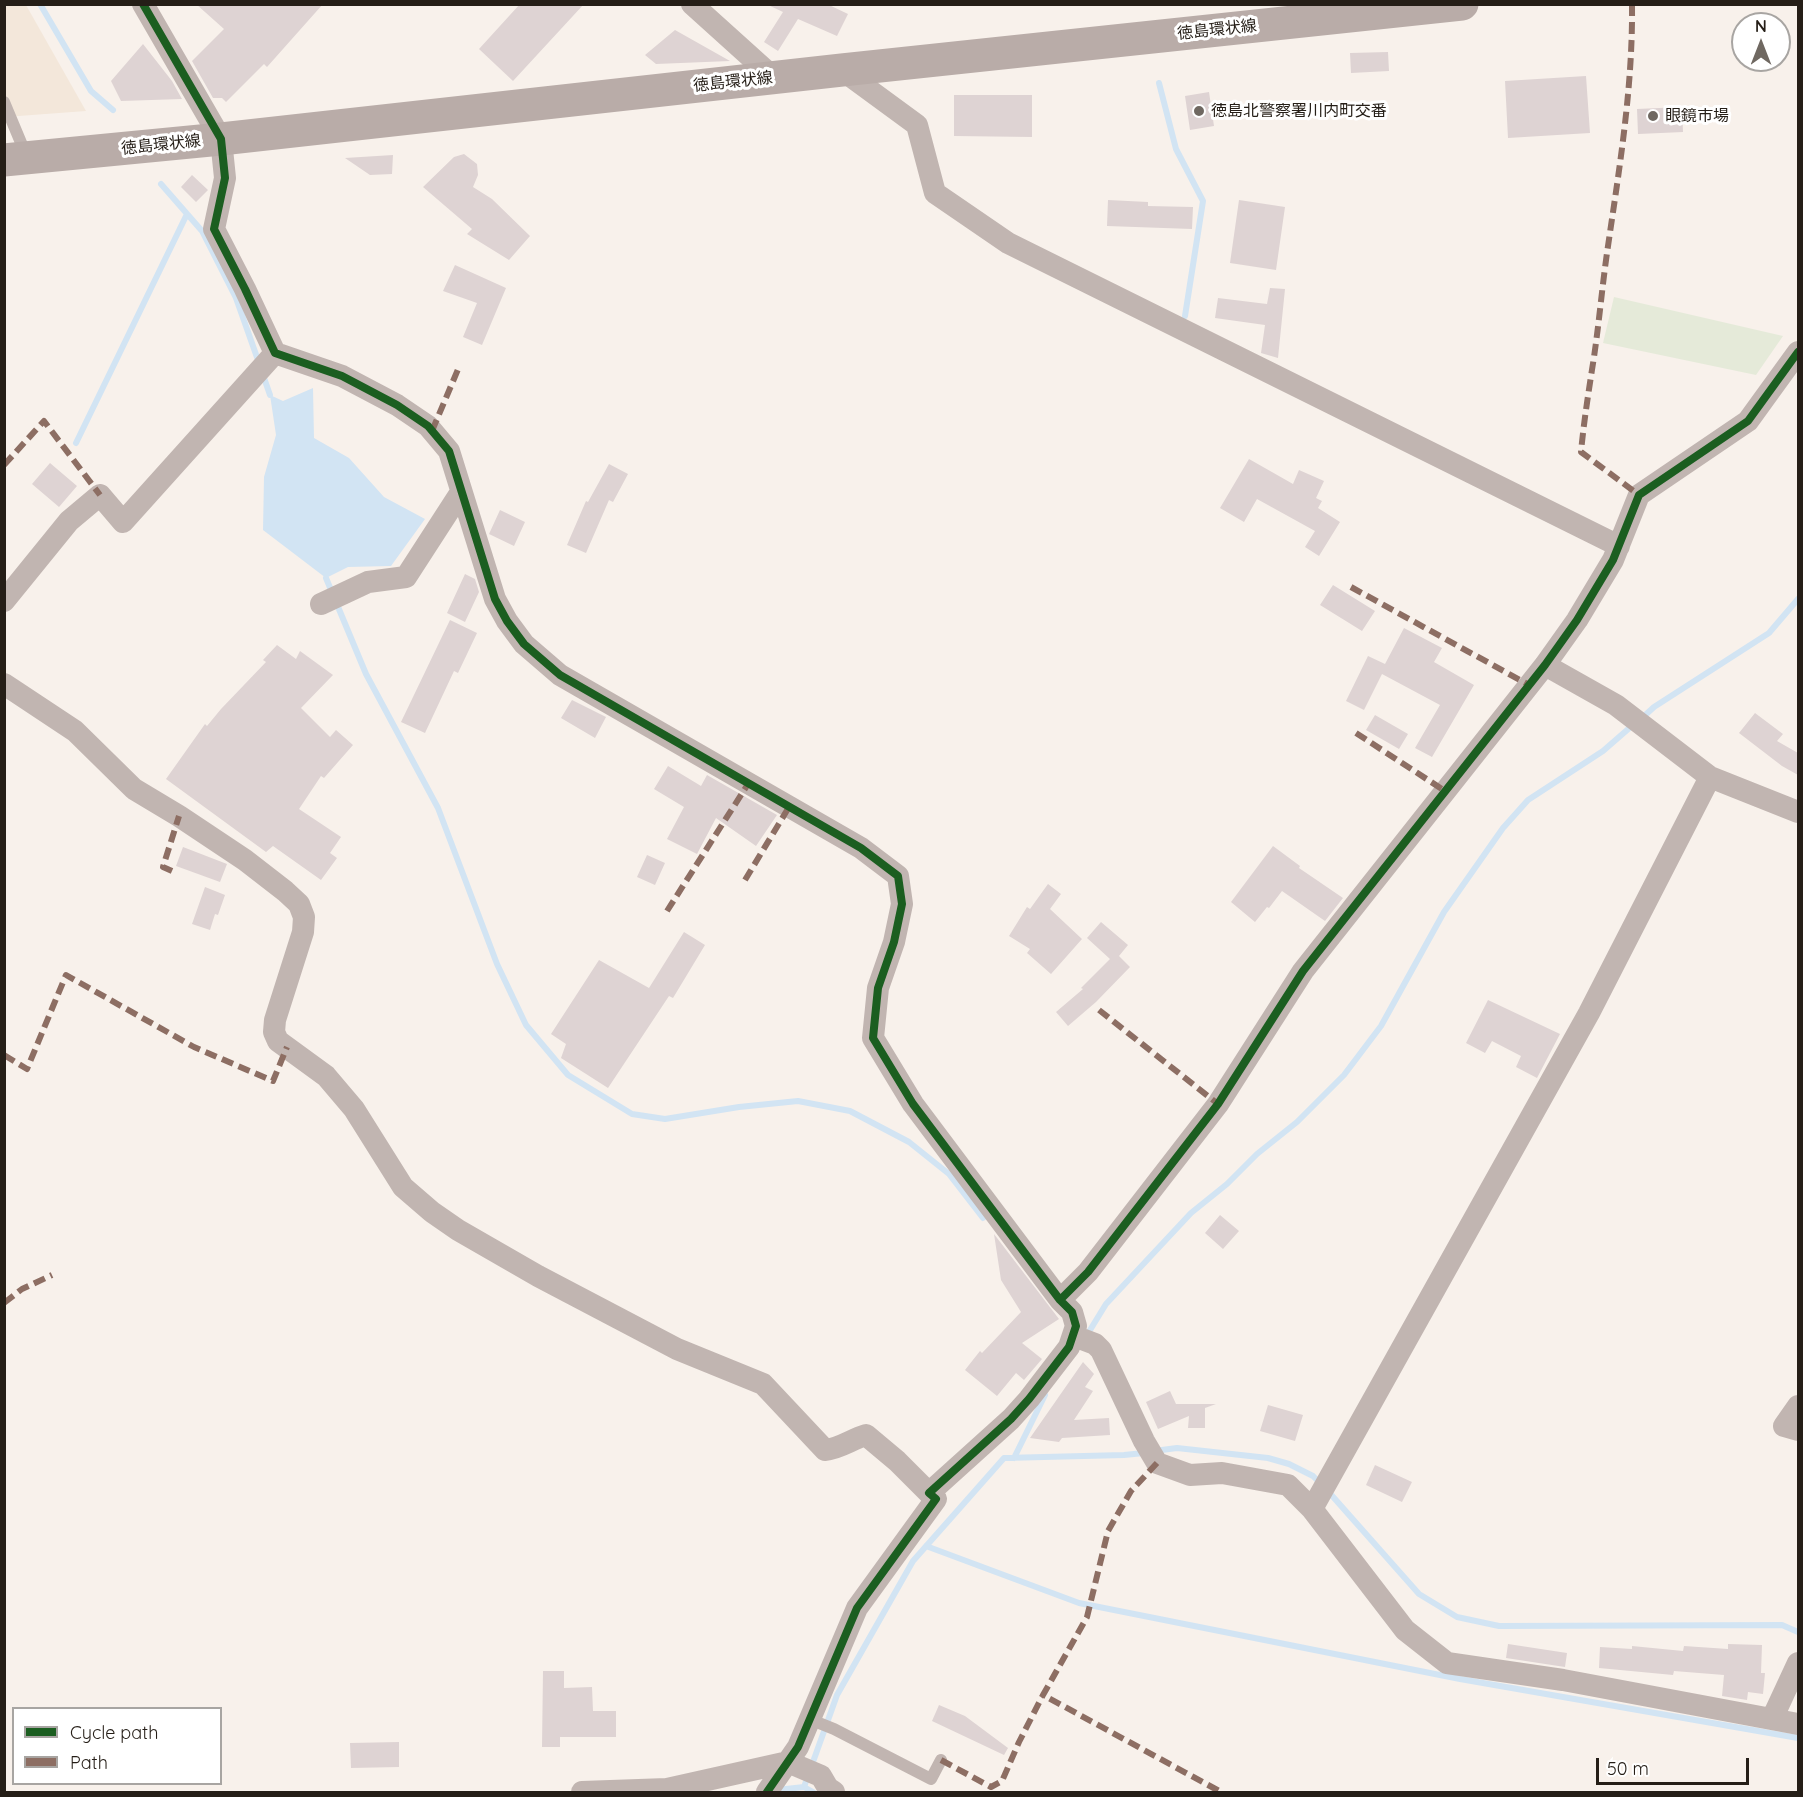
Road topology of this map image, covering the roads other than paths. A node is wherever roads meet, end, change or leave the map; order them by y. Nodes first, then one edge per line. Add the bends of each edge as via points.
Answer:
1 (143, 4) edge
2 (692, 4) edge
3 (1462, 4) edge
4 (1337, 11) edge
5 (842, 69) junction
6 (774, 78) junction
7 (5, 102) edge
8 (221, 139) junction
9 (12, 155) edge
10 (1798, 352) edge
11 (275, 353) junction
12 (461, 492) junction
13 (1619, 546) junction
14 (4, 601) edge
15 (321, 604) dead end
16 (1545, 665) junction
17 (4, 684) edge
18 (1710, 777) junction
19 (1798, 812) edge
20 (1060, 1300) junction
21 (1083, 1339) junction
22 (1798, 1406) edge
23 (1798, 1431) edge
24 (929, 1493) junction
25 (1320, 1495) junction
26 (1798, 1663) edge
27 (1772, 1719) junction
28 (813, 1721) junction
29 (1798, 1724) edge
30 (941, 1760) dead end
31 (793, 1764) junction
32 (827, 1784) edge
33 (771, 1787) edge
34 (582, 1792) edge

1 - 8 street
2 - 6 street
3 - 4 main road, 徳島環状線
4 - 5 main road, 徳島環状線
5 - 6 main road, 徳島環状線
5 - 13 street via 917,124 935,193 1008,243
6 - 8 main road, 徳島環状線
7 - 9 lane
8 - 9 main road, 徳島環状線
8 - 11 street via 225,178 214,229
10 - 13 street via 1748,421 1639,495
11 - 12 street via 342,376 398,405 428,426 449,451
11 - 14 street via 123,522 99,495 69,521
12 - 15 street via 406,577 368,582
12 - 20 street via 495,598 524,644 560,675 861,848 898,876 902,904 878,988 873,1038 913,1104
13 - 16 street via 1577,620
16 - 18 street via 1616,705
16 - 20 street via 1303,971 1218,1104 1088,1272
17 - 24 street via 75,731 134,789 245,860 299,904 304,917 303,932 274,1032 278,1041 326,1076 354,1109 403,1187 458,1230 538,1276 677,1348 763,1384 825,1450 866,1435
18 - 19 street
18 - 25 street via 1589,1013
20 - 21 street via 1072,1312
21 - 24 street via 1069,1347 1011,1419
21 - 25 street via 1101,1350 1157,1463 1190,1474 1222,1473
22 - 23 street via 1784,1426
24 - 28 street via 936,1499 857,1608
25 - 27 street via 1405,1630 1447,1663
26 - 27 street
27 - 29 street
28 - 30 lane via 931,1779
28 - 31 street
31 - 32 street
31 - 33 street
31 - 34 street via 667,1789

